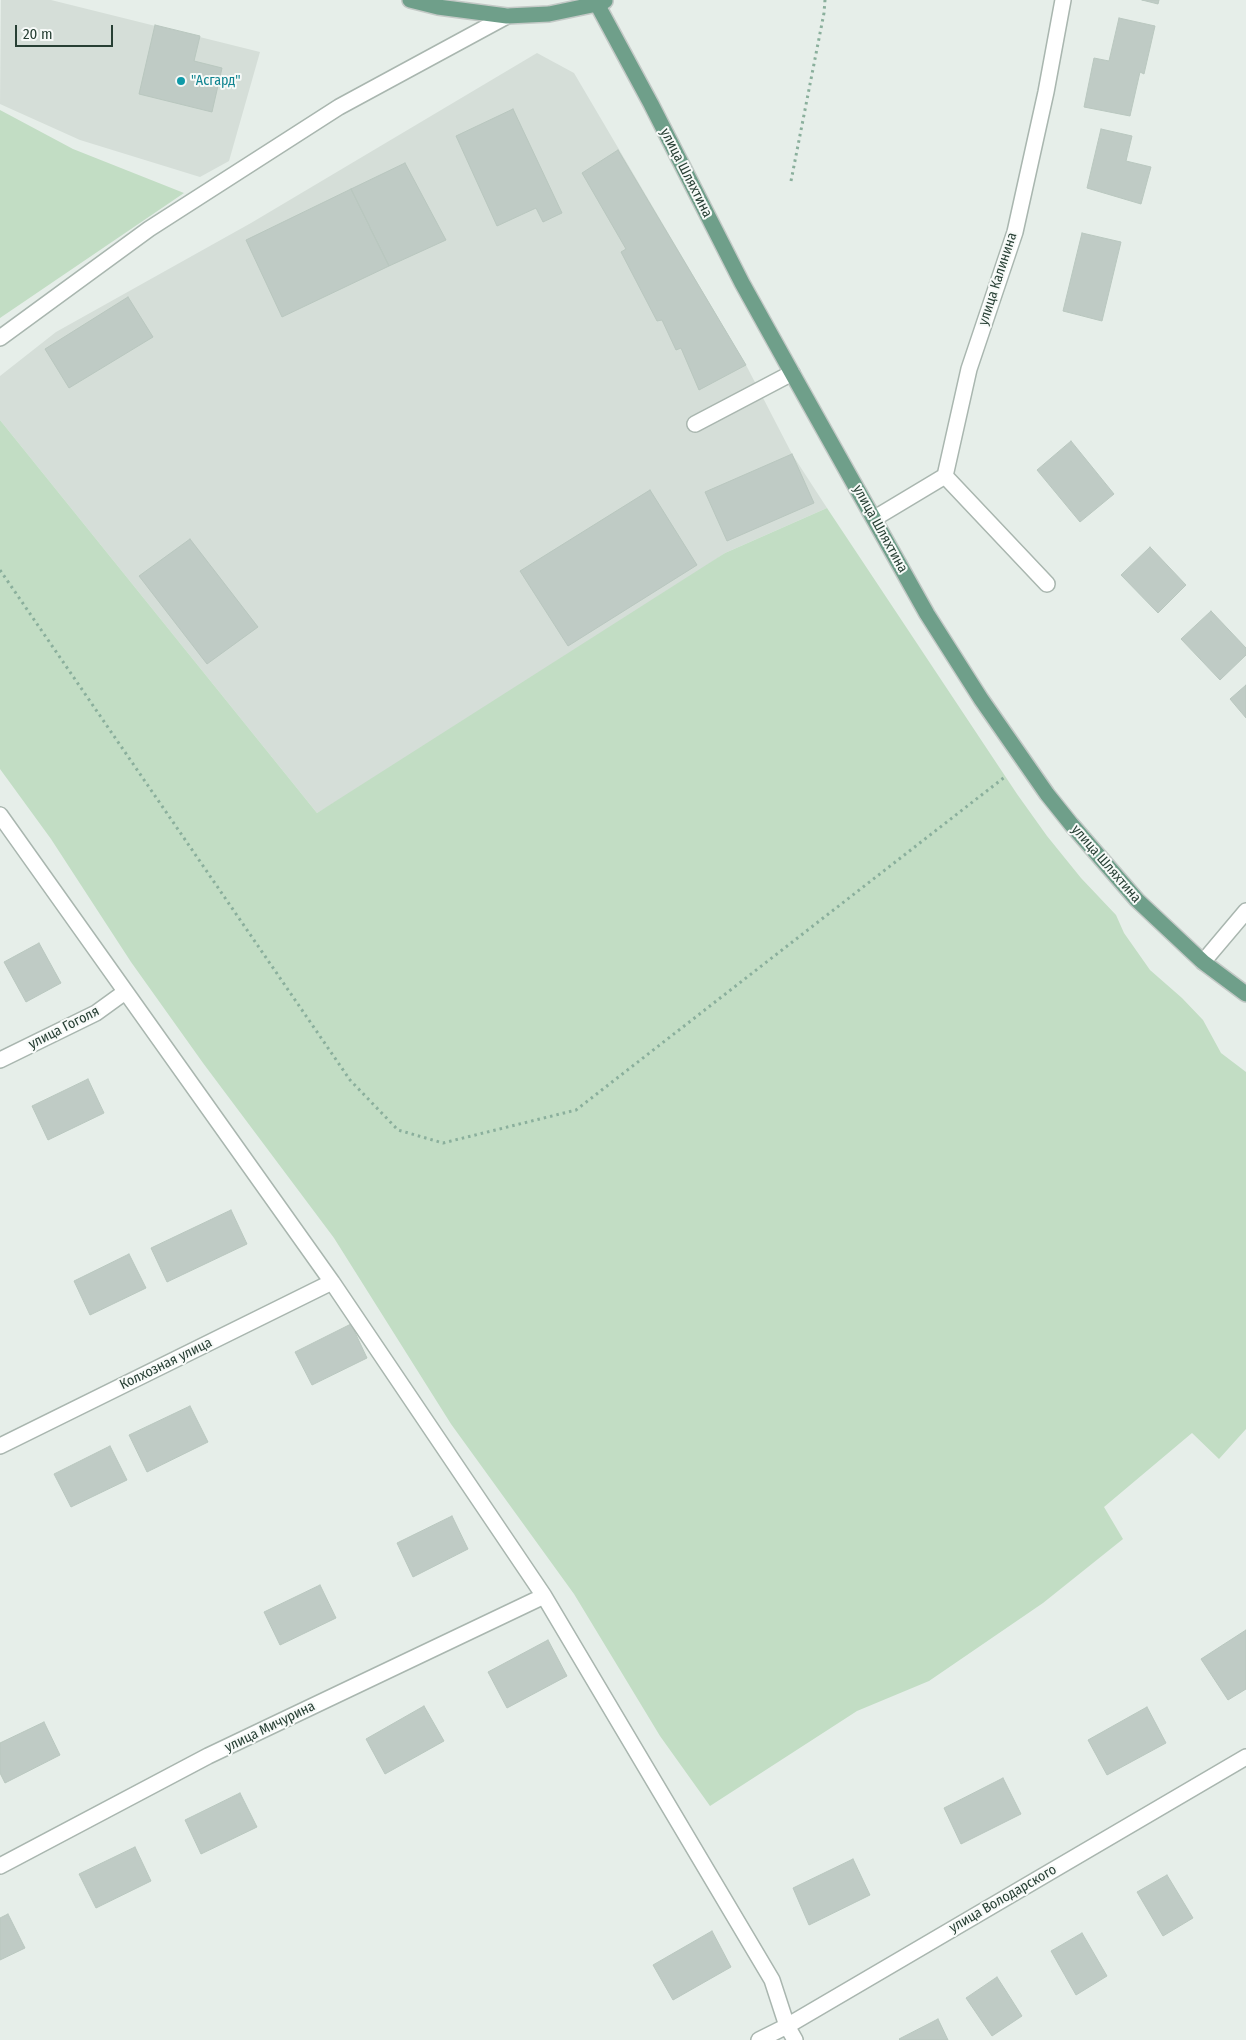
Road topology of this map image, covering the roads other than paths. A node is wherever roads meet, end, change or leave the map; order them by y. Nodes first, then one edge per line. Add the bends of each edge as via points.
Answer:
1 (410, 0) edge
2 (1063, 0) edge
3 (600, 1) edge
4 (507, 16) junction
5 (0, 338) edge
6 (792, 374) junction
7 (695, 424) dead end
8 (945, 476) junction
9 (874, 518) junction
10 (1047, 584) dead end
11 (0, 815) edge
12 (1246, 911) edge
13 (1203, 962) junction
14 (125, 992) junction
15 (1246, 994) edge
16 (0, 1060) edge
17 (332, 1282) junction
18 (0, 1446) edge
19 (544, 1596) junction
20 (1246, 1757) edge
21 (0, 1866) edge
22 (787, 2026) junction
23 (759, 2040) edge
24 (795, 2040) edge

1 - 4 main road
2 - 8 street, улица Калинина via 1014,232 969,369
3 - 4 main road via 549,14
3 - 6 main road, улица Шляхтина via 742,284
4 - 5 street via 339,107 149,229
6 - 7 street
6 - 9 main road, улица Шляхтина
8 - 9 street
8 - 10 street
9 - 13 main road, улица Шляхтина via 927,614 1024,762 1071,824 1137,900
11 - 14 street
12 - 13 street
13 - 15 main road, улица Шляхтина
14 - 16 street, улица Гоголя via 96,1013
14 - 17 street
17 - 18 street, Колхозная улица
17 - 19 street
19 - 21 street, улица Мичурина via 208,1756
19 - 22 street via 772,1980
20 - 22 street, улица Володарского
22 - 23 street, улица Володарского
22 - 24 street

